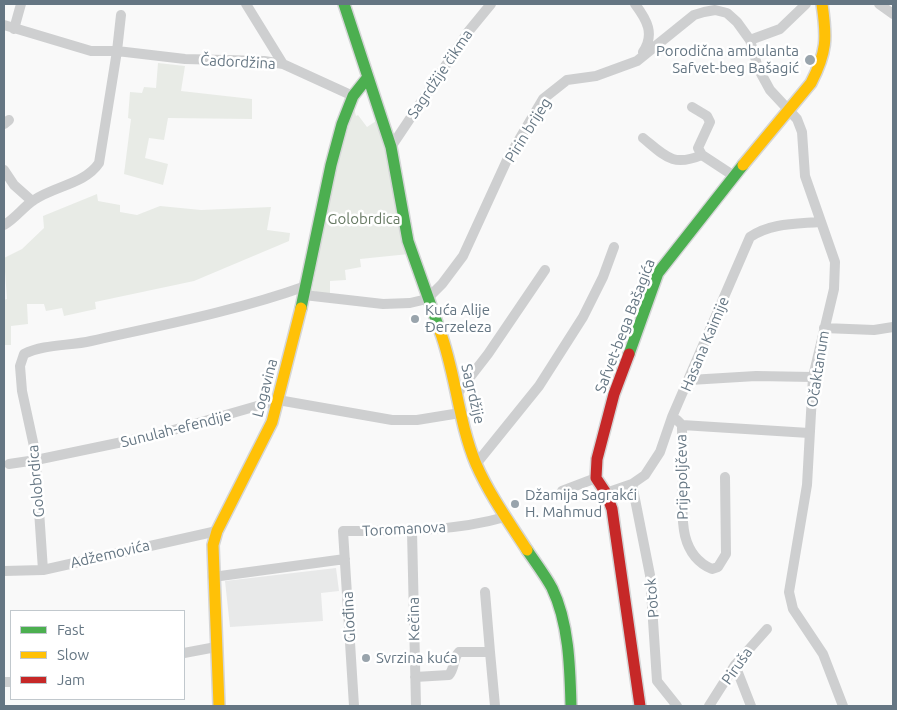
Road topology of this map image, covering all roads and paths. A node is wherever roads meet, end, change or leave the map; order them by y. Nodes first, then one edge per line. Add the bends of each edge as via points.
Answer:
1 (21, 4) edge
2 (246, 4) edge
3 (491, 4) edge
4 (635, 4) edge
5 (806, 4) edge
6 (822, 4) edge
7 (879, 4) edge
8 (347, 5) edge
9 (893, 14) edge
10 (121, 15) dead end
11 (4, 25) edge
12 (14, 29) junction
13 (750, 40) junction
14 (117, 51) junction
15 (637, 61) junction
16 (283, 64) junction
17 (368, 76) junction
18 (353, 96) junction
19 (692, 107) dead end
20 (788, 112) junction
21 (644, 138) dead end
22 (391, 146) junction
23 (702, 155) junction
24 (4, 170) edge
25 (734, 176) junction
26 (32, 201) junction
27 (819, 222) junction
28 (4, 225) edge
29 (614, 247) dead end
30 (545, 270) dead end
31 (305, 291) junction
32 (427, 298) junction
33 (893, 327) edge
34 (824, 328) junction
35 (814, 377) junction
36 (690, 380) junction
37 (457, 394) junction
38 (278, 400) junction
39 (460, 412) junction
40 (672, 417) junction
41 (682, 425) junction
42 (809, 432) junction
43 (36, 460) junction
44 (9, 464) dead end
45 (476, 464) junction
46 (596, 478) junction
47 (725, 478) dead end
48 (632, 484) junction
49 (562, 492) dead end
50 (606, 493) junction
51 (505, 517) junction
52 (217, 531) junction
53 (412, 531) junction
54 (345, 558) junction
55 (43, 570) junction
56 (4, 571) edge
57 (213, 578) junction
58 (485, 592) dead end
59 (767, 629) dead end
60 (216, 648) junction
61 (490, 652) junction
62 (185, 653) edge
63 (735, 665) junction
64 (415, 677) junction
65 (219, 706) edge
66 (354, 706) edge
67 (416, 706) edge
68 (495, 706) edge
69 (571, 706) edge
70 (640, 706) edge
71 (677, 706) edge
72 (709, 706) edge
73 (750, 706) edge
74 (843, 706) edge

1 - 12 street
2 - 16 street
3 - 22 street, Sagrdžije čikma via 468,32
4 - 15 street via 648,24 650,35
5 - 13 street via 780,29
6 - 20 street, Safvet-bega Bašagića via 828,42 826,54 811,83
7 - 9 street
8 - 17 street, Sagrdžije
10 - 14 street
11 - 12 street, Čadordžina
12 - 14 street, Čadordžina via 91,50
13 - 15 street, Pirin brijeg via 727,13 704,12 694,15
13 - 20 street, Očaktanum via 764,79
14 - 16 street, Čadordžina via 185,59
14 - 26 street via 99,163 91,172
15 - 32 street, Pirin brijeg via 596,76 566,80 543,99 507,160 463,256
16 - 18 street, Čadordžina
17 - 18 street, Logavina
17 - 22 street, Sagrdžije
18 - 31 street, Logavina via 331,165
19 - 23 street via 707,116 710,122 698,148
20 - 25 street, Safvet-bega Bašagića
20 - 27 street, Očaktanum via 797,119 802,132 805,176
21 - 23 street via 677,161
22 - 32 street, Sagrdžije via 408,241
23 - 25 street
24 - 26 street via 14,185
25 - 46 street, Safvet-bega Bašagića via 658,273 614,394 597,458
26 - 28 street
27 - 34 street, Očaktanum via 834,262 834,289
27 - 36 street, Hasana Kaimije via 773,226 750,236
29 - 45 street via 583,317 539,386
30 - 37 street
31 - 32 street via 383,304 410,303
31 - 38 street, Logavina
31 - 43 street, Golobrdica via 24,354 20,366 22,391
32 - 37 street, Sagrdžije via 449,355
33 - 34 street via 874,330
34 - 35 street, Očaktanum
35 - 36 street
35 - 42 street, Očaktanum
36 - 40 street, Hasana Kaimije
37 - 39 street, Sagrdžije
38 - 39 street, Sunulah-efendije via 392,420 417,420
38 - 43 street, Sunulah-efendije via 156,435
38 - 52 street, Logavina via 272,422
39 - 45 street, Sagrdžije
40 - 41 street, Prijepoljčeva
40 - 48 street, Hasana Kaimije via 660,452 646,475
41 - 42 street, Prijepoljčeva
41 - 47 street, Prijepoljčeva via 684,536 701,565 712,569 718,568 726,554
42 - 74 street, Očaktanum via 807,485 789,592 793,608 823,654
43 - 44 street, Sunulah-efendije
43 - 55 street, Golobrdica
45 - 51 street, Sagrdžije
46 - 49 street
46 - 50 street
48 - 50 street, Hasana Kaimije
48 - 71 street, Potok via 650,575 657,681
50 - 70 street via 616,535
51 - 53 street, Toromanova
51 - 69 street, Sagrdžije via 552,588 561,612 570,671
52 - 55 street, Adžemovića
52 - 57 street, Logavina via 213,545
53 - 54 street, Toromanova via 343,531
53 - 64 street, Kečina
54 - 57 street
54 - 66 street, Glođina
55 - 56 street, Adžemovića
57 - 60 street, Logavina
58 - 61 street
59 - 63 street, Piruša
60 - 62 street
60 - 65 street, Logavina
61 - 64 street via 459,652 449,675
61 - 68 street
63 - 72 street, Piruša
63 - 73 street
64 - 67 street, Kečina

